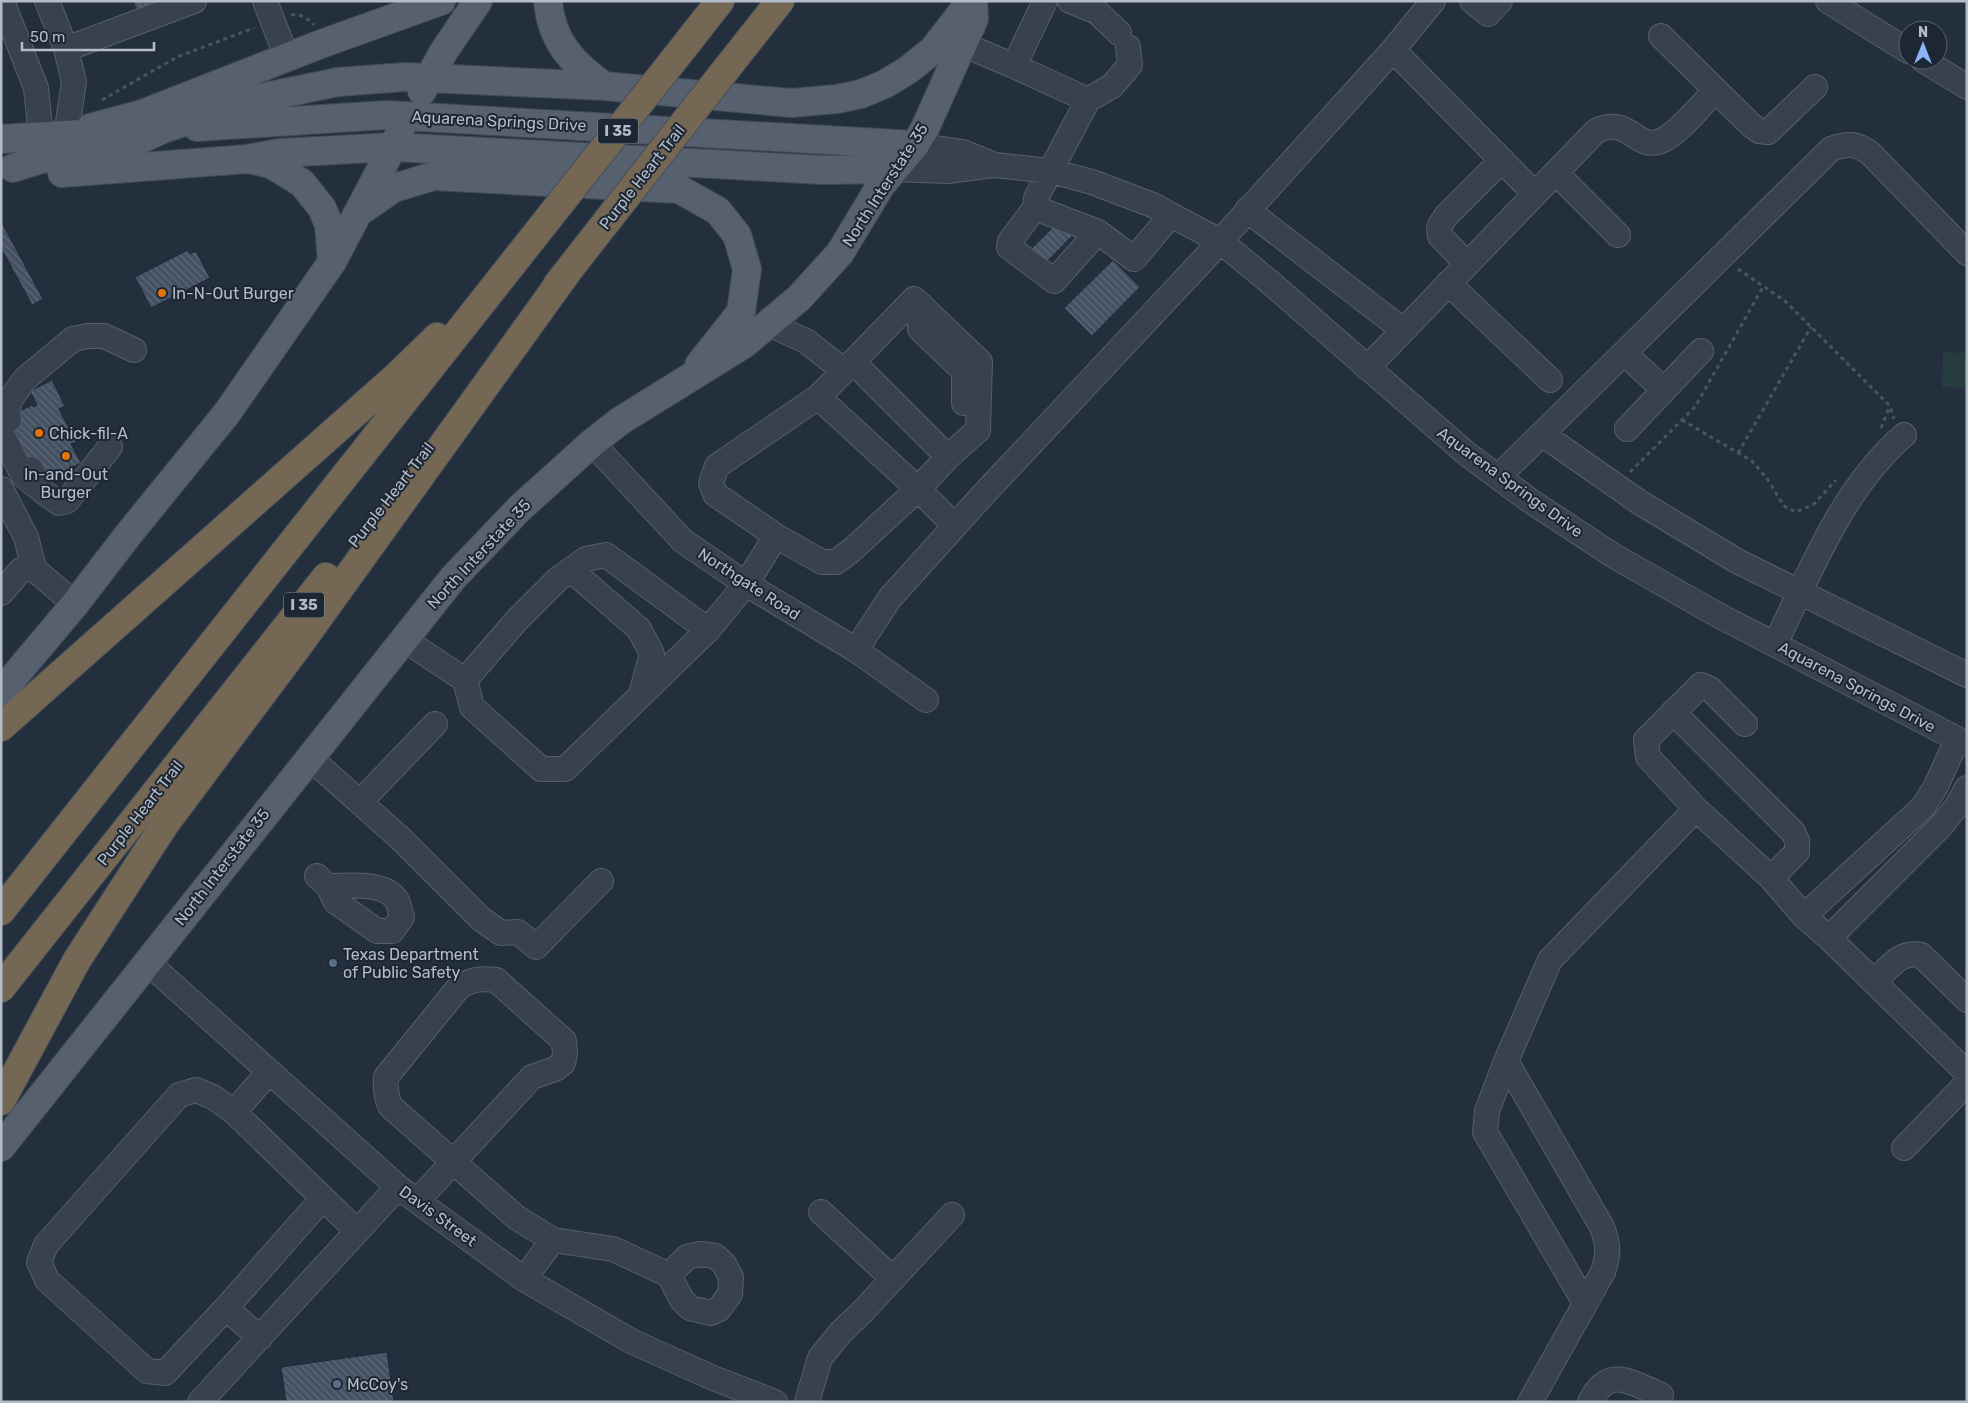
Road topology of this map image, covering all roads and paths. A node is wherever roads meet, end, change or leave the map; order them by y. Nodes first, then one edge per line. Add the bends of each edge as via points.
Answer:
1 (2, 1) edge
2 (47, 1) edge
3 (194, 1) edge
4 (265, 1) edge
5 (441, 1) edge
6 (478, 1) edge
7 (548, 1) edge
8 (720, 1) edge
9 (780, 1) edge
10 (972, 1) edge
11 (1045, 1) edge
12 (1070, 1) edge
13 (1472, 1) edge
14 (1500, 1) edge
15 (1828, 1) edge
16 (1425, 4) edge
17 (398, 9) edge
18 (284, 18) dead end
19 (257, 27) dead end
20 (316, 29) dead end
21 (1661, 36) dead end
22 (962, 44) junction
23 (1898, 45) edge
24 (66, 49) junction
25 (1393, 50) junction
26 (287, 58) junction
27 (1014, 66) junction
28 (1939, 70) edge
29 (429, 77) junction
30 (604, 86) junction
31 (1815, 87) dead end
32 (1967, 87) edge
33 (1715, 91) junction
34 (1088, 100) junction
35 (97, 103) dead end
36 (409, 115) junction
37 (163, 129) junction
38 (54, 136) junction
39 (1, 139) edge
40 (915, 145) junction
41 (393, 147) junction
42 (247, 158) junction
43 (1502, 160) junction
44 (994, 165) junction
45 (7, 169) edge
46 (894, 170) junction
47 (1051, 171) junction
48 (1556, 173) junction
49 (1535, 194) junction
50 (1035, 208) junction
51 (1247, 210) junction
52 (360, 211) junction
53 (1172, 215) junction
54 (1098, 232) junction
55 (1618, 235) dead end
56 (1220, 241) junction
57 (1967, 253) edge
58 (1722, 256) junction
59 (515, 261) junction
60 (332, 262) junction
61 (1467, 264) junction
62 (568, 271) junction
63 (1448, 283) junction
64 (1762, 287) junction
65 (769, 324) junction
66 (1811, 327) junction
67 (1403, 330) junction
68 (134, 350) dead end
69 (1701, 351) dead end
70 (1624, 353) junction
71 (848, 366) junction
72 (1367, 368) junction
73 (25, 379) junction
74 (687, 380) junction
75 (1550, 380) dead end
76 (1664, 390) junction
77 (1, 394) edge
78 (818, 397) junction
79 (1890, 406) junction
80 (1682, 420) junction
81 (5, 426) edge
82 (1627, 429) dead end
83 (1878, 433) dead end
84 (1542, 434) junction
85 (1902, 437) joint
86 (592, 443) junction
87 (110, 446) dead end
88 (956, 450) junction
89 (1738, 453) junction
90 (1840, 475) dead end
91 (1498, 477) junction
92 (1616, 487) junction
93 (1, 489) edge
94 (918, 489) junction
95 (955, 526) junction
96 (776, 536) junction
97 (34, 569) junction
98 (570, 570) junction
99 (4, 584) edge
100 (746, 584) junction
101 (1800, 594) junction
102 (75, 604) junction
103 (708, 630) junction
104 (403, 639) junction
105 (1775, 644) junction
106 (856, 650) junction
107 (1967, 675) edge
108 (465, 680) junction
109 (1, 692) edge
110 (641, 694) junction
111 (926, 700) dead end
112 (1673, 712) junction
113 (435, 724) dead end
114 (1745, 724) dead end
115 (1, 727) edge
116 (1962, 742) edge
117 (308, 757) junction
118 (1967, 788) edge
119 (360, 802) junction
120 (1696, 809) junction
121 (1771, 878) junction
122 (601, 881) dead end
123 (1, 911) edge
124 (1804, 916) junction
125 (1829, 938) junction
126 (147, 962) junction
127 (1874, 982) junction
128 (1, 988) edge
129 (1967, 1000) edge
130 (1506, 1061) junction
131 (270, 1072) junction
132 (1967, 1073) edge
133 (1967, 1083) edge
134 (1, 1101) edge
135 (234, 1112) junction
136 (1, 1146) edge
137 (1904, 1148) dead end
138 (454, 1162) junction
139 (398, 1187) junction
140 (323, 1198) junction
141 (417, 1201) junction
142 (821, 1212) dead end
143 (952, 1215) dead end
144 (357, 1232) junction
145 (553, 1240) junction
146 (669, 1275) dead end
147 (524, 1279) junction
148 (893, 1279) junction
149 (1585, 1302) junction
150 (226, 1308) junction
151 (260, 1338) junction
152 (1661, 1395) dead end
153 (200, 1402) edge
154 (776, 1402) edge
155 (806, 1402) edge
156 (1530, 1402) edge
157 (1590, 1402) edge

1 - 38 street
2 - 24 street
3 - 24 street
4 - 26 street
5 - 17 main road
6 - 29 main road
7 - 30 main road via 550,18 566,51 581,70
8 - 59 highway, I 35, bridge
9 - 62 highway, Purple Heart Trail / I 35, bridge
10 - 22 main road, North Interstate 35 via 974,19
10 - 30 main road via 933,50 893,80 861,94 791,103
11 - 27 street
12 - 34 street via 1097,12 1123,40 1130,65 1112,86
13 - 14 street via 1488,14
15 - 23 street
16 - 25 street
17 - 26 main road
18 - 20 path via 298,14
19 - 35 path via 177,57
21 - 33 street
22 - 27 street
22 - 40 main road, North Interstate 35
24 - 38 street via 74,82
25 - 43 street
25 - 51 street
26 - 38 main road via 142,114
27 - 34 street
28 - 32 street
29 - 30 main road
29 - 36 main road
29 - 37 main road via 338,82 295,90 250,100
31 - 33 street via 1768,132 1751,126
33 - 48 street via 1671,136 1651,144 1614,126 1605,127 1596,131
34 - 47 street
36 - 37 main road, Aquarena Springs Drive
36 - 40 main road, Aquarena Springs Drive
36 - 41 main road
37 - 38 main road, Aquarena Springs Drive
37 - 45 main road via 110,149 42,158
38 - 39 main road, Aquarena Springs Drive
40 - 44 street, Aquarena Springs Drive via 963,152
40 - 46 main road, North Interstate 35
41 - 42 main road, Aquarena Springs Drive via 280,153
41 - 46 main road, Aquarena Springs Drive via 824,170
41 - 52 main road
42 - 45 main road, Aquarena Springs Drive via 50,174
42 - 60 main road via 271,164 302,183 322,208 329,225
43 - 49 street
43 - 61 street via 1439,227 1440,236
44 - 46 street, Aquarena Springs Drive via 948,171
44 - 47 street, Aquarena Springs Drive
46 - 65 main road, North Interstate 35 via 881,185 840,253 799,298
47 - 50 street via 1036,198
47 - 53 street, Aquarena Springs Drive via 1092,182
48 - 49 street
48 - 55 street
49 - 61 street
50 - 54 street
50 - 54 street via 1010,241 1010,247 1054,281
51 - 56 street
51 - 67 street
52 - 60 main road
52 - 74 main road via 394,188 434,176 679,189 718,211 737,235 747,269 740,312
53 - 54 street via 1134,259
53 - 56 street, Aquarena Springs Drive
56 - 72 street, Aquarena Springs Drive
56 - 95 street
57 - 58 street via 1870,153 1850,143 1831,148
58 - 64 path
58 - 70 street
59 - 115 highway via 398,374
59 - 123 highway, I 35
60 - 102 main road via 227,413
61 - 63 street
62 - 128 highway, Purple Heart Trail / I 35
62 - 134 highway via 160,832 77,960
63 - 67 street
63 - 75 street
64 - 66 path via 1786,301
64 - 80 path via 1696,407
65 - 71 street
65 - 74 main road, North Interstate 35
66 - 79 path
66 - 89 path
67 - 72 street
68 - 73 street via 104,336 73,339
69 - 76 street
70 - 76 street
70 - 84 street
71 - 78 street
71 - 88 street
71 - 88 street via 914,299 980,362 978,430
72 - 91 street, Aquarena Springs Drive
73 - 77 street
73 - 81 street via 10,400
74 - 86 main road, North Interstate 35 via 620,421
76 - 82 street
78 - 94 street
78 - 96 street via 717,466 711,483 715,494
79 - 83 path
79 - 85 path
80 - 89 path
80 - 92 path
81 - 87 street via 23,476 36,479 59,503 67,501
84 - 91 street
84 - 92 street
85 - 101 street via 1868,472 1825,541
86 - 100 street, Northgate Road via 683,541
86 - 104 main road, North Interstate 35 via 519,509 452,578
88 - 94 street
89 - 90 path via 1752,461 1784,506 1796,512 1814,504
91 - 105 street, Aquarena Springs Drive via 1614,556
92 - 101 street via 1737,561
93 - 97 street via 26,536
94 - 95 street
94 - 96 street via 836,562 822,562
95 - 106 street via 890,598
96 - 100 street
97 - 99 street via 21,570
97 - 102 street
98 - 103 street via 586,559 606,555
98 - 108 street via 516,620
98 - 110 street via 639,630 652,654
100 - 103 street
100 - 106 street, Northgate Road
101 - 105 street
101 - 107 street
102 - 109 main road
103 - 110 street
104 - 108 street
104 - 117 main road, North Interstate 35
105 - 116 street, Aquarena Springs Drive
106 - 111 street, Northgate Road
108 - 110 street via 472,707 541,769 565,769
112 - 114 street via 1701,685 1710,689
112 - 120 street via 1646,740 1648,757
112 - 121 street via 1793,832 1797,852
113 - 119 street
116 - 124 street via 1923,807
117 - 119 street
117 - 126 main road, North Interstate 35
118 - 125 street via 1941,826
119 - 122 street via 481,919 501,933 518,932 536,947
120 - 121 street
120 - 130 street via 1550,960
121 - 124 street
124 - 125 street
125 - 127 street
126 - 131 street, Davis Street
126 - 136 main road, North Interstate 35
127 - 129 street via 1899,958 1913,953 1921,955
127 - 132 street
130 - 149 street via 1487,1111 1485,1132
130 - 149 street via 1602,1227 1608,1244 1603,1272
131 - 135 street
131 - 139 street, Davis Street
133 - 137 street
135 - 140 street
135 - 150 street via 196,1090 179,1095 46,1245 39,1262 46,1280 147,1371 165,1373
138 - 138 street via 532,1076 555,1070 563,1063 564,1041 496,980 470,980 459,987 386,1077 386,1097 390,1106
138 - 141 street
138 - 145 street via 516,1218
139 - 141 street, Davis Street
139 - 144 street
140 - 144 street
140 - 150 street
141 - 147 street, Davis Street
142 - 148 street
143 - 148 street
144 - 151 street
145 - 146 street via 613,1249
145 - 147 street
147 - 154 street, Davis Street via 631,1341
148 - 155 street via 840,1332 820,1358
149 - 156 street
150 - 151 street
151 - 153 street
152 - 157 street via 1621,1379 1610,1380 1601,1384

